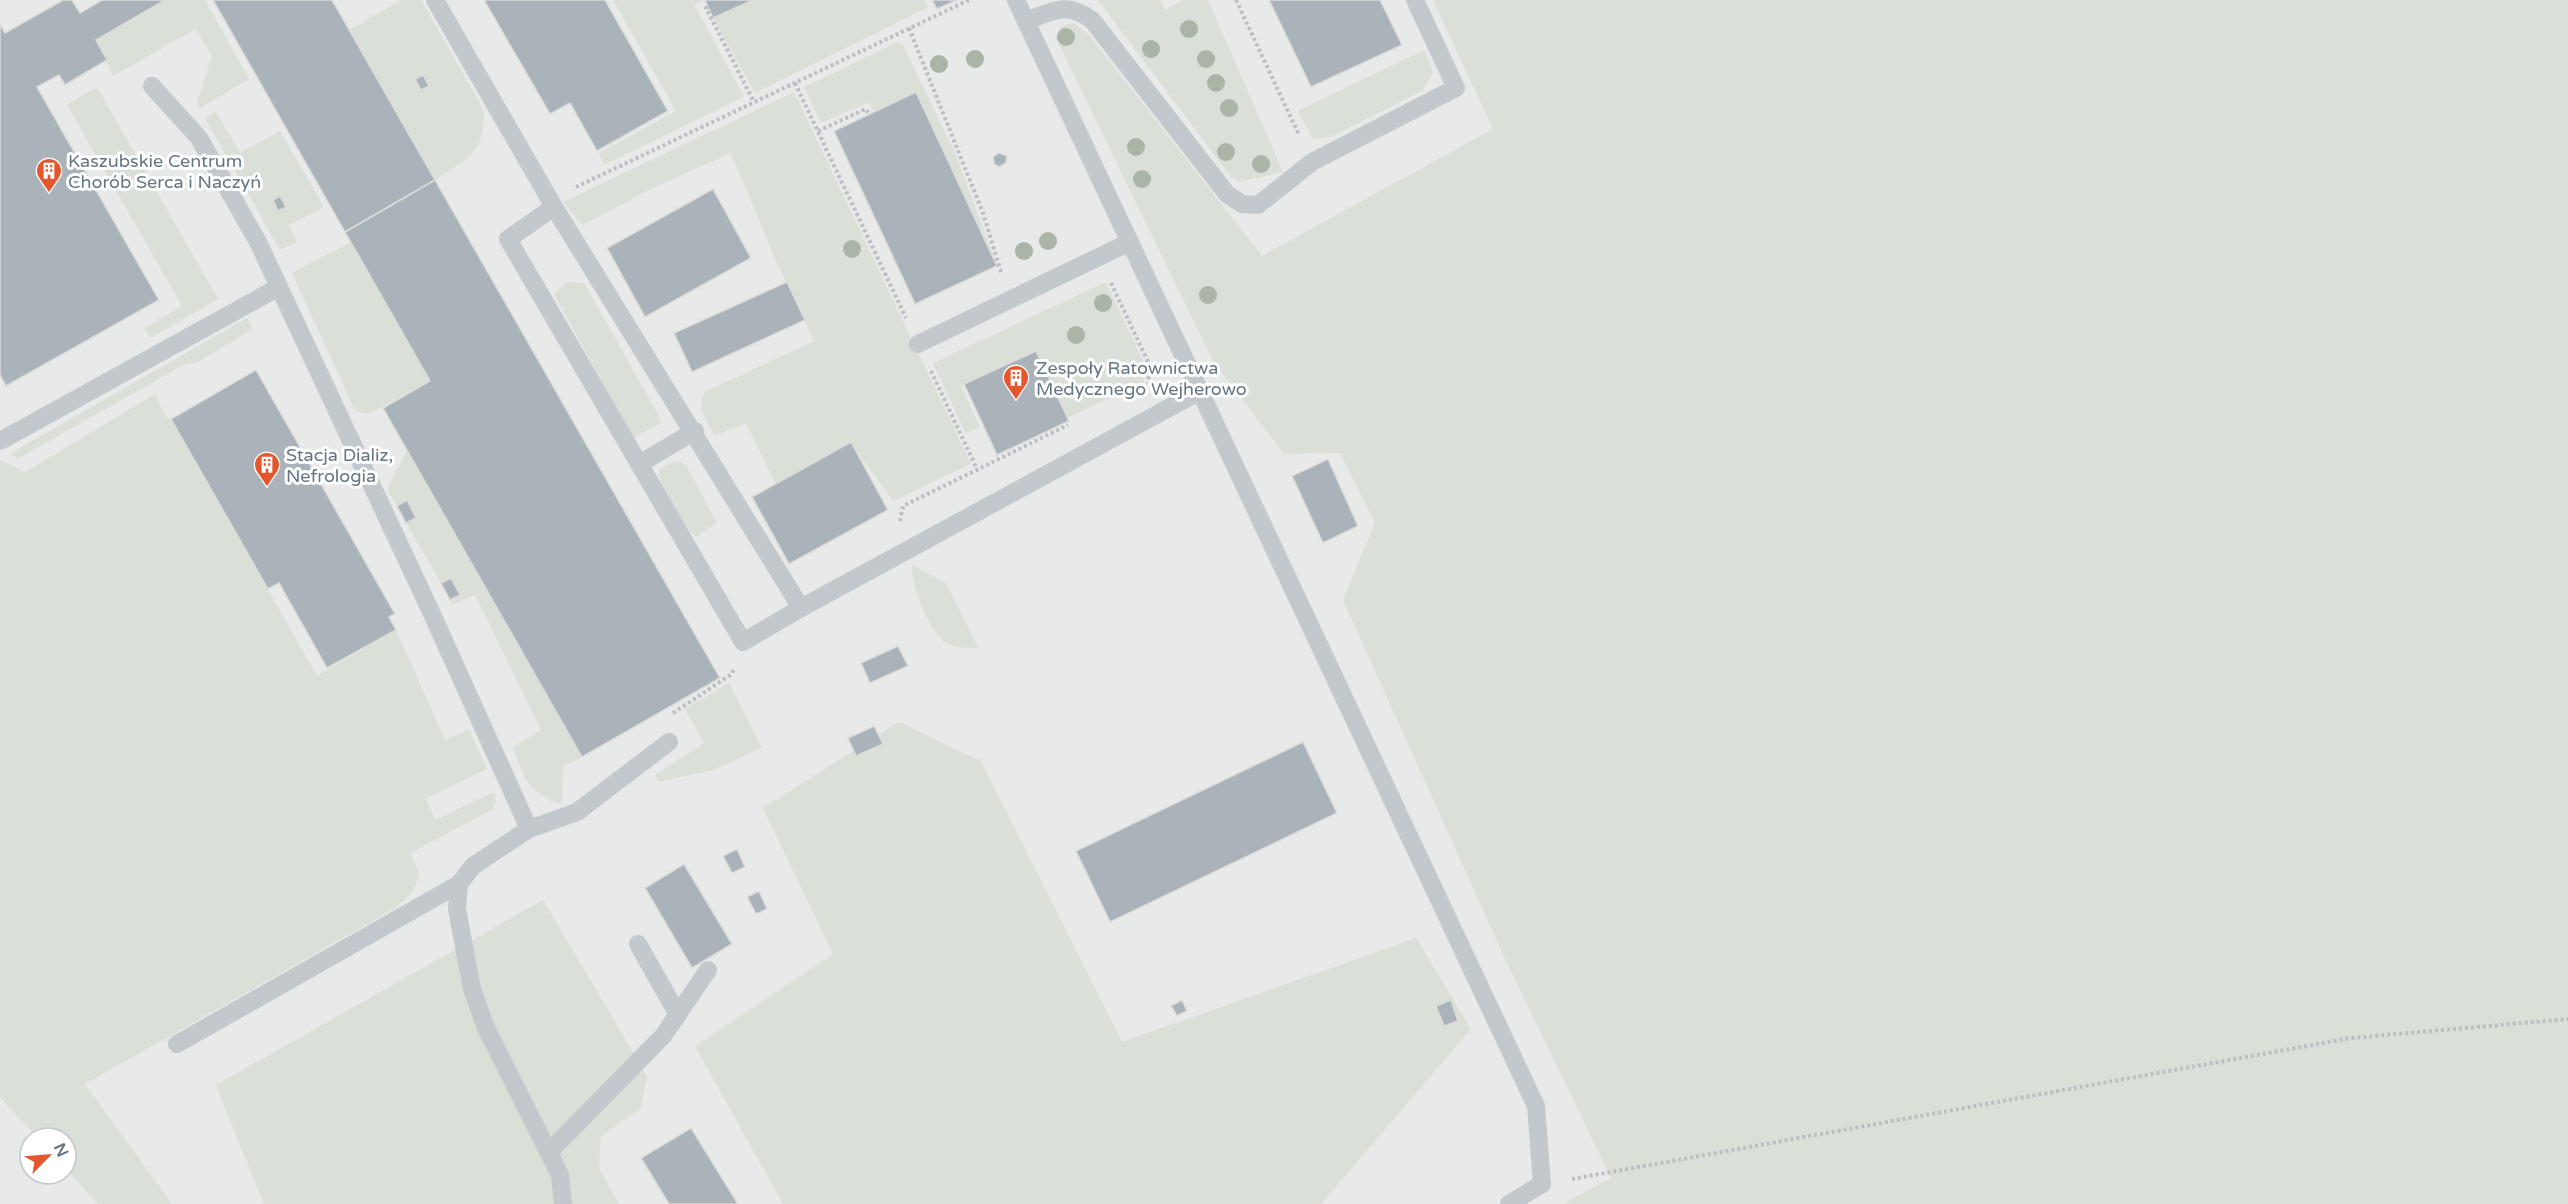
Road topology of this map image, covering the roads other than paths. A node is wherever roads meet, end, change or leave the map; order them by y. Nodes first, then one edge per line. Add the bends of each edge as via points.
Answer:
1 (435, 0) edge
2 (1016, 0) edge
3 (1415, 0) edge
4 (1026, 21) junction
5 (152, 86) dead end
6 (554, 207) junction
7 (1130, 242) junction
8 (279, 287) junction
9 (918, 344) road end
10 (1200, 391) junction
11 (694, 431) junction
12 (0, 441) edge
13 (639, 464) junction
14 (801, 608) junction
15 (669, 742) dead end
16 (529, 829) junction
17 (459, 884) junction
18 (638, 944) dead end
19 (708, 970) dead end
20 (678, 1015) junction
21 (177, 1044) dead end
22 (549, 1151) junction
23 (563, 1204) edge
24 (1509, 1204) edge

1 - 6 lane
2 - 4 lane
3 - 4 lane via 1456,88 1312,162 1258,205 1242,204 1227,194 1092,20 1077,9 1058,10
4 - 7 lane
5 - 8 lane via 199,138
6 - 11 lane
6 - 13 lane via 508,239
7 - 9 lane
7 - 10 lane
8 - 12 lane
8 - 16 lane
10 - 14 lane
10 - 24 lane via 1536,1106 1542,1184
11 - 13 lane
11 - 14 lane
13 - 14 lane via 743,642
15 - 16 lane via 577,812
16 - 17 lane via 473,866
17 - 21 lane
17 - 22 lane via 457,909 472,989 486,1028
18 - 20 lane
19 - 20 lane
20 - 22 lane via 663,1036
22 - 23 lane via 560,1175

